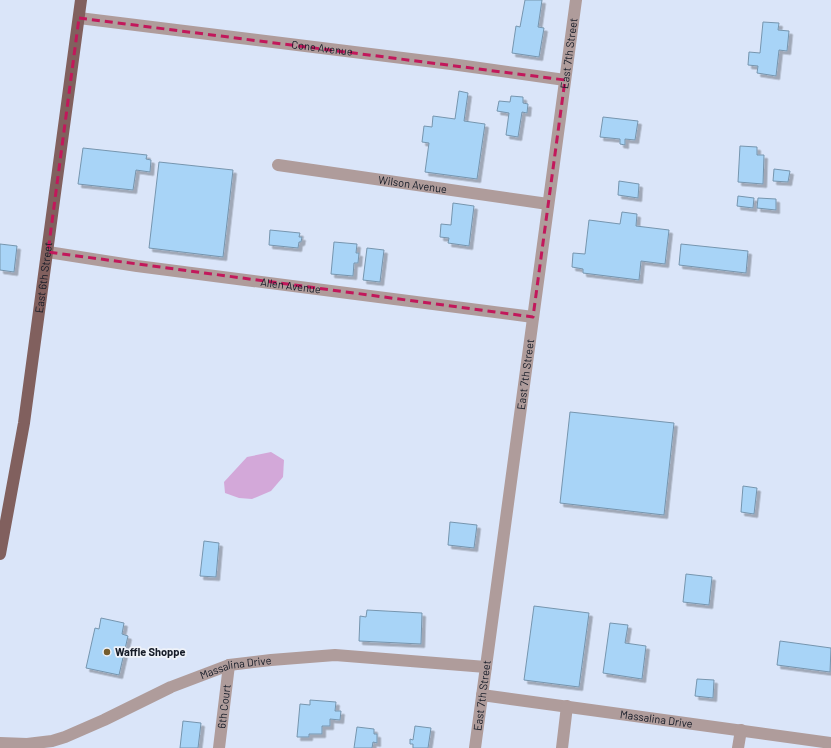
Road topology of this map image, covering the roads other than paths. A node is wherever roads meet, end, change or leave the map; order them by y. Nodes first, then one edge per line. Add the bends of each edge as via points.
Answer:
1 (81, 0) edge
2 (576, 0) edge
3 (79, 18) junction
4 (566, 80) junction
5 (278, 165) dead end
6 (548, 204) junction
7 (48, 252) junction
8 (533, 317) junction
9 (0, 554) edge
10 (229, 665) junction
11 (486, 667) junction
12 (482, 695) junction
13 (567, 706) junction
14 (741, 730) junction
15 (831, 743) edge
16 (0, 744) edge
17 (219, 748) edge
18 (475, 748) edge
19 (562, 748) edge
20 (738, 748) edge

1 - 3 main road, East 6th Street
2 - 4 street, East 7th Street
3 - 4 street, Cone Avenue
3 - 7 main road, East 6th Street
4 - 6 street, East 7th Street
5 - 6 street, Wilson Avenue
6 - 8 street, East 7th Street
7 - 8 street, Allen Avenue via 137,266
7 - 9 main road, East 6th Street via 24,423
8 - 11 street, East 7th Street
10 - 11 street, Massalina Drive via 335,655
10 - 16 street, Massalina Drive via 171,687 65,737 33,744
10 - 17 street, 6th Court
11 - 12 street, East 7th Street
12 - 13 street, Massalina Drive
12 - 18 street, East 7th Street
13 - 14 street, Massalina Drive
13 - 19 street
14 - 15 street, Massalina Drive
14 - 20 street

